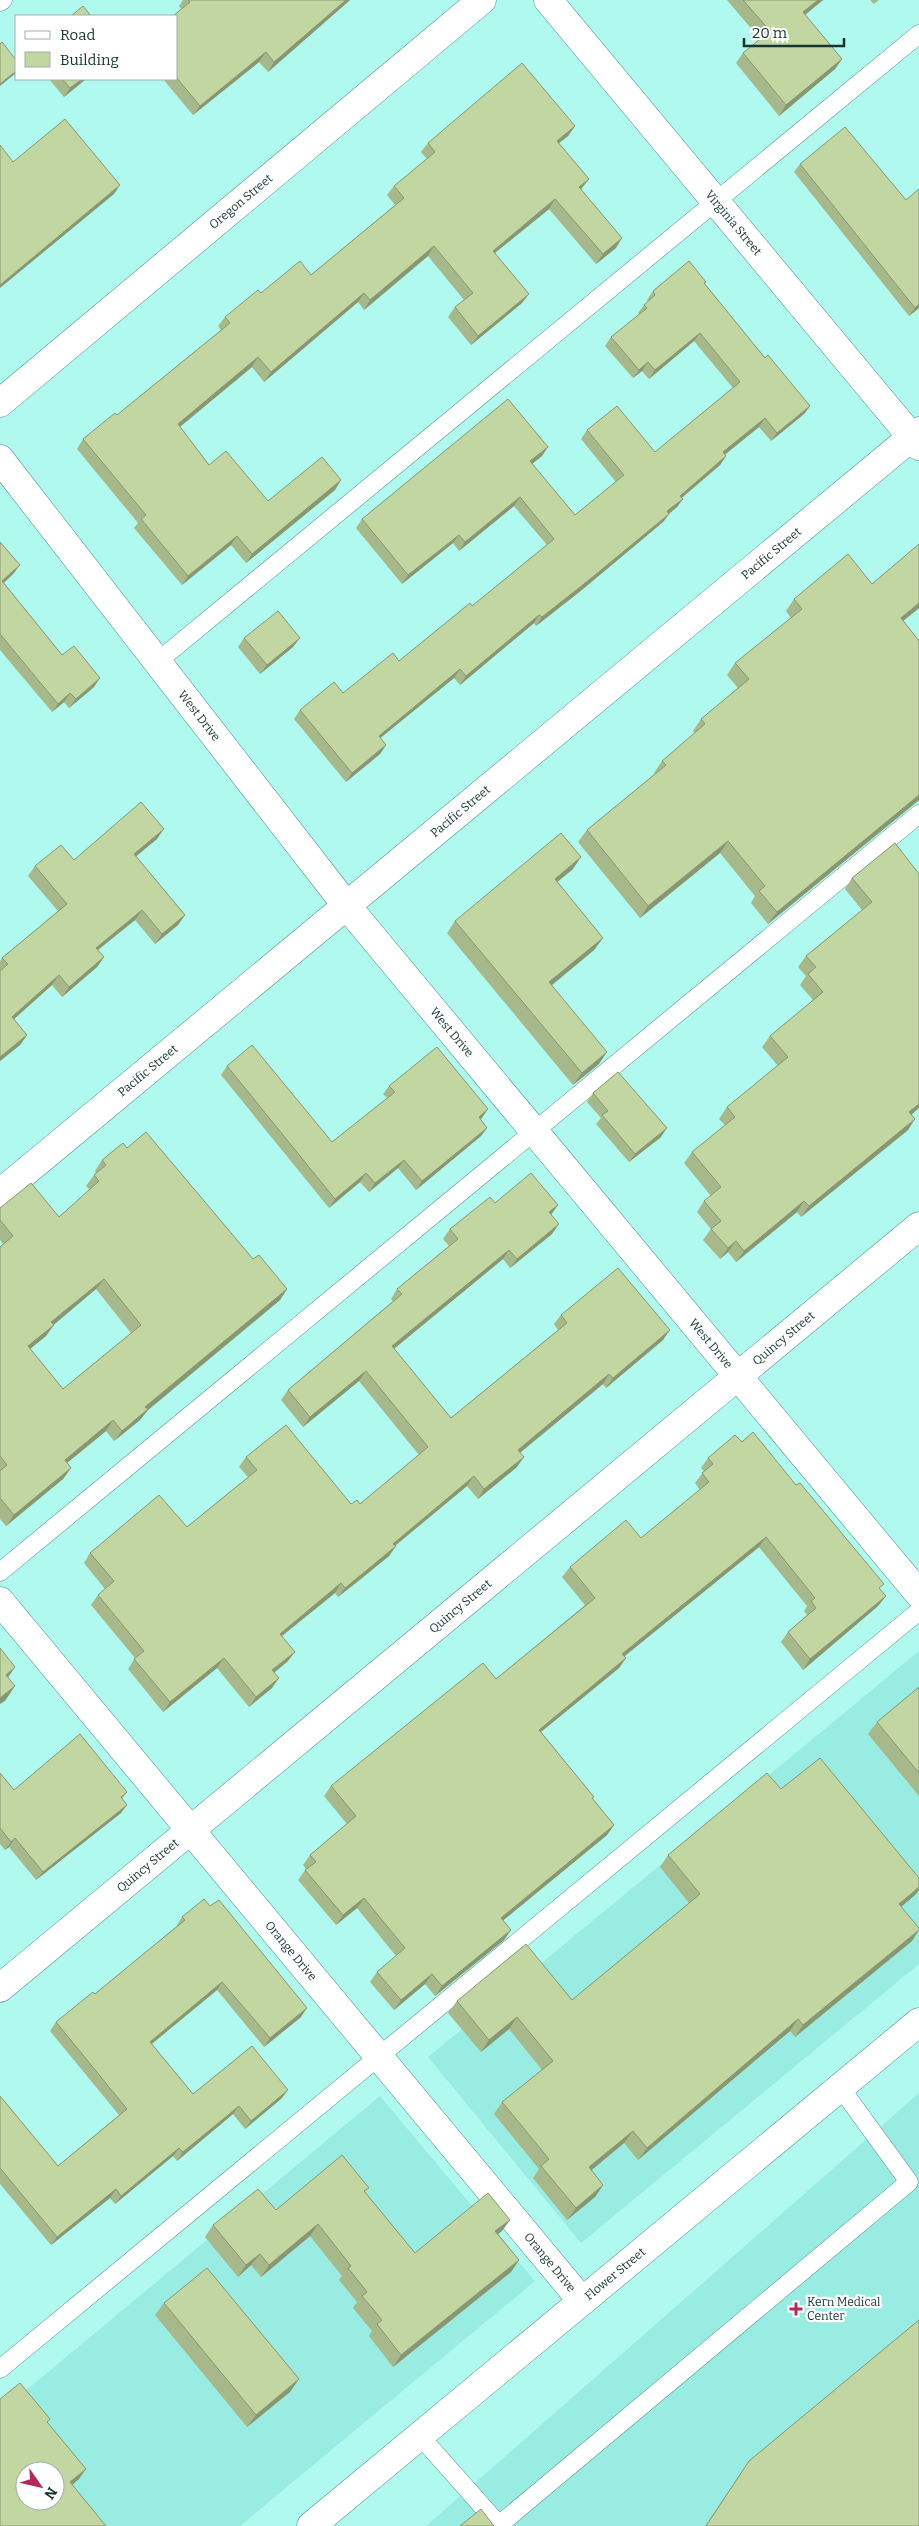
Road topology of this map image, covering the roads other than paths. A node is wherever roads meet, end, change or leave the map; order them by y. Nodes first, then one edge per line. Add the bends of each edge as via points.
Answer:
1 (482, 0) edge
2 (548, 0) edge
3 (919, 34) edge
4 (716, 202) junction
5 (0, 403) edge
6 (917, 438) edge
7 (0, 459) edge
8 (157, 662) junction
9 (919, 814) edge
10 (346, 905) junction
11 (534, 1132) junction
12 (0, 1193) edge
13 (919, 1226) edge
14 (738, 1376) junction
15 (0, 1572) edge
16 (919, 1594) edge
17 (0, 1600) edge
18 (919, 1611) edge
19 (191, 1830) junction
20 (0, 1988) edge
21 (919, 2022) edge
22 (378, 2055) junction
23 (840, 2087) junction
24 (582, 2301) junction
25 (0, 2369) edge
26 (420, 2436) junction
27 (311, 2526) edge

1 - 5 street, Oregon Street
2 - 4 street, Virginia Street
3 - 4 lane
4 - 6 street, Virginia Street
4 - 8 lane
6 - 10 street, Pacific Street
7 - 8 street, West Drive
8 - 10 street, West Drive
9 - 11 lane
10 - 11 street, West Drive
10 - 12 street, Pacific Street
11 - 14 street, West Drive
11 - 15 lane
13 - 14 street, Quincy Street
14 - 16 street, West Drive
14 - 19 street, Quincy Street
17 - 19 street, Orange Drive
18 - 22 lane
19 - 20 street, Quincy Street
19 - 22 street, Orange Drive
21 - 23 street, Flower Street
22 - 24 street, Orange Drive
22 - 25 lane
23 - 24 street, Flower Street
23 - 26 lane via 909,2182 499,2525
24 - 26 street, Flower Street
26 - 27 street, Flower Street

